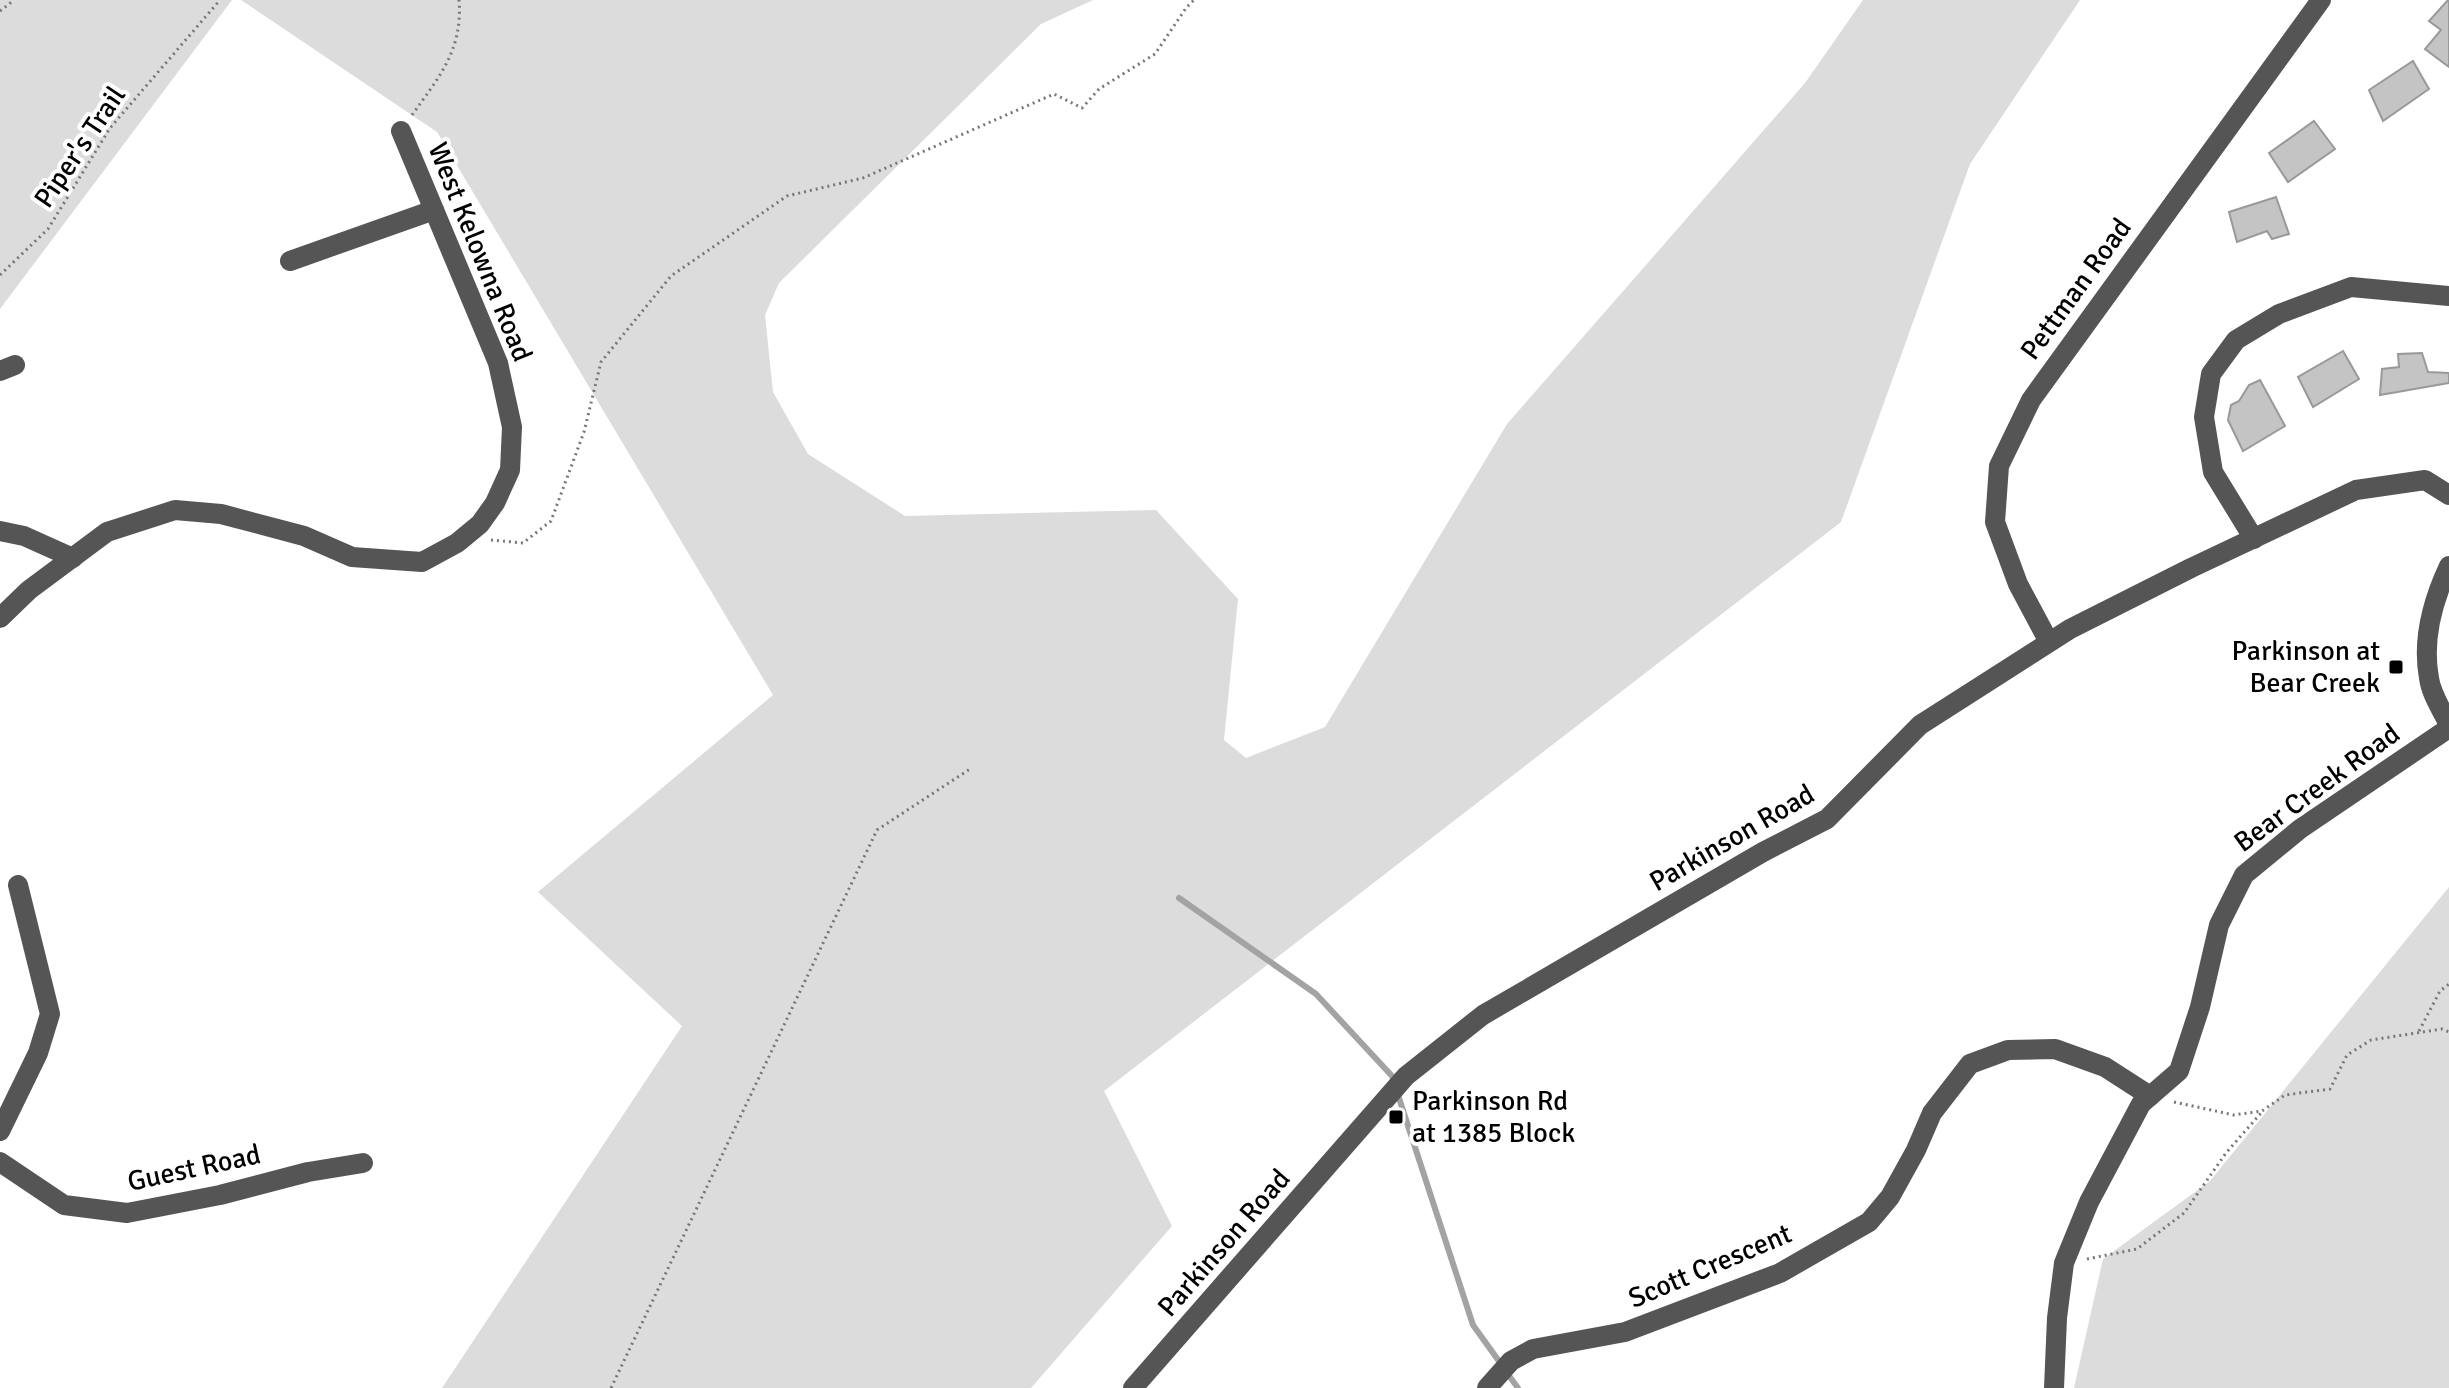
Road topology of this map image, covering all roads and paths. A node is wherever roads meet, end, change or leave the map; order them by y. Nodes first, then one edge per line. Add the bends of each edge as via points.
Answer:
1 (14, 0) edge
2 (220, 0) edge
3 (459, 0) edge
4 (1194, 0) edge
5 (2321, 0) edge
6 (0, 11) edge
7 (401, 131) joint
8 (434, 210) junction
9 (290, 261) dead end
10 (0, 275) edge
11 (2449, 296) edge
12 (2449, 495) edge
13 (0, 531) edge
14 (464, 538) junction
15 (2254, 539) junction
16 (73, 558) junction
17 (2449, 566) edge
18 (0, 618) edge
19 (2049, 642) junction
20 (2449, 726) edge
21 (970, 769) dead end
22 (18, 885) dead end
23 (2449, 984) edge
24 (2449, 1032) edge
25 (2418, 1033) junction
26 (2150, 1096) junction
27 (2262, 1111) junction
28 (0, 1131) edge
29 (0, 1162) edge
30 (363, 1163) dead end
31 (2064, 1263) junction
32 (611, 1388) edge
33 (1133, 1388) edge
34 (1487, 1388) edge
35 (2054, 1388) edge

1 - 6 path
2 - 10 path, Piper's Trail via 110,128 48,229
3 - 7 path via 448,64
4 - 14 path via 1155,54 1099,89 1082,108 1054,94 863,178 787,196 671,276 601,362 584,432 551,521 523,543
5 - 19 street, Pettman Road via 2031,400 1999,466 1995,522 2018,584
7 - 8 street, West Kelowna Road
8 - 9 street
8 - 14 street, West Kelowna Road via 498,363 512,427 510,470 495,503
11 - 15 street via 2351,287 2279,314 2236,340 2211,374 2204,417 2213,472
12 - 15 street, Parkinson Road via 2425,480 2356,490
13 - 16 street
14 - 16 street, West Kelowna Road via 422,562 352,557 304,536 221,514 175,510 107,532
15 - 19 street, Parkinson Road
16 - 18 street, West Kelowna Road
17 - 20 street via 2427,638 2429,680
19 - 33 street, Parkinson Road via 1920,725 1827,819 1483,1015 1406,1076
20 - 26 street, Bear Creek Road via 2300,829 2244,875 2219,925 2179,1071
21 - 32 path via 877,830
22 - 28 street via 50,1014 38,1053
23 - 25 path
24 - 25 path
25 - 27 path via 2371,1040 2347,1055 2330,1089 2285,1095
26 - 27 path via 2234,1115
26 - 31 street, Bear Creek Road via 2108,1165
26 - 34 street, Scott Crescent via 2105,1067 2055,1049 2008,1050 1970,1064 1932,1113 1890,1197 1869,1222 1780,1273 1625,1332 1533,1349 1511,1361
27 - 31 path via 2184,1213 2149,1240 2137,1249
29 - 30 street, Guest Road via 64,1205 127,1213
31 - 35 street, Bear Creek Road

